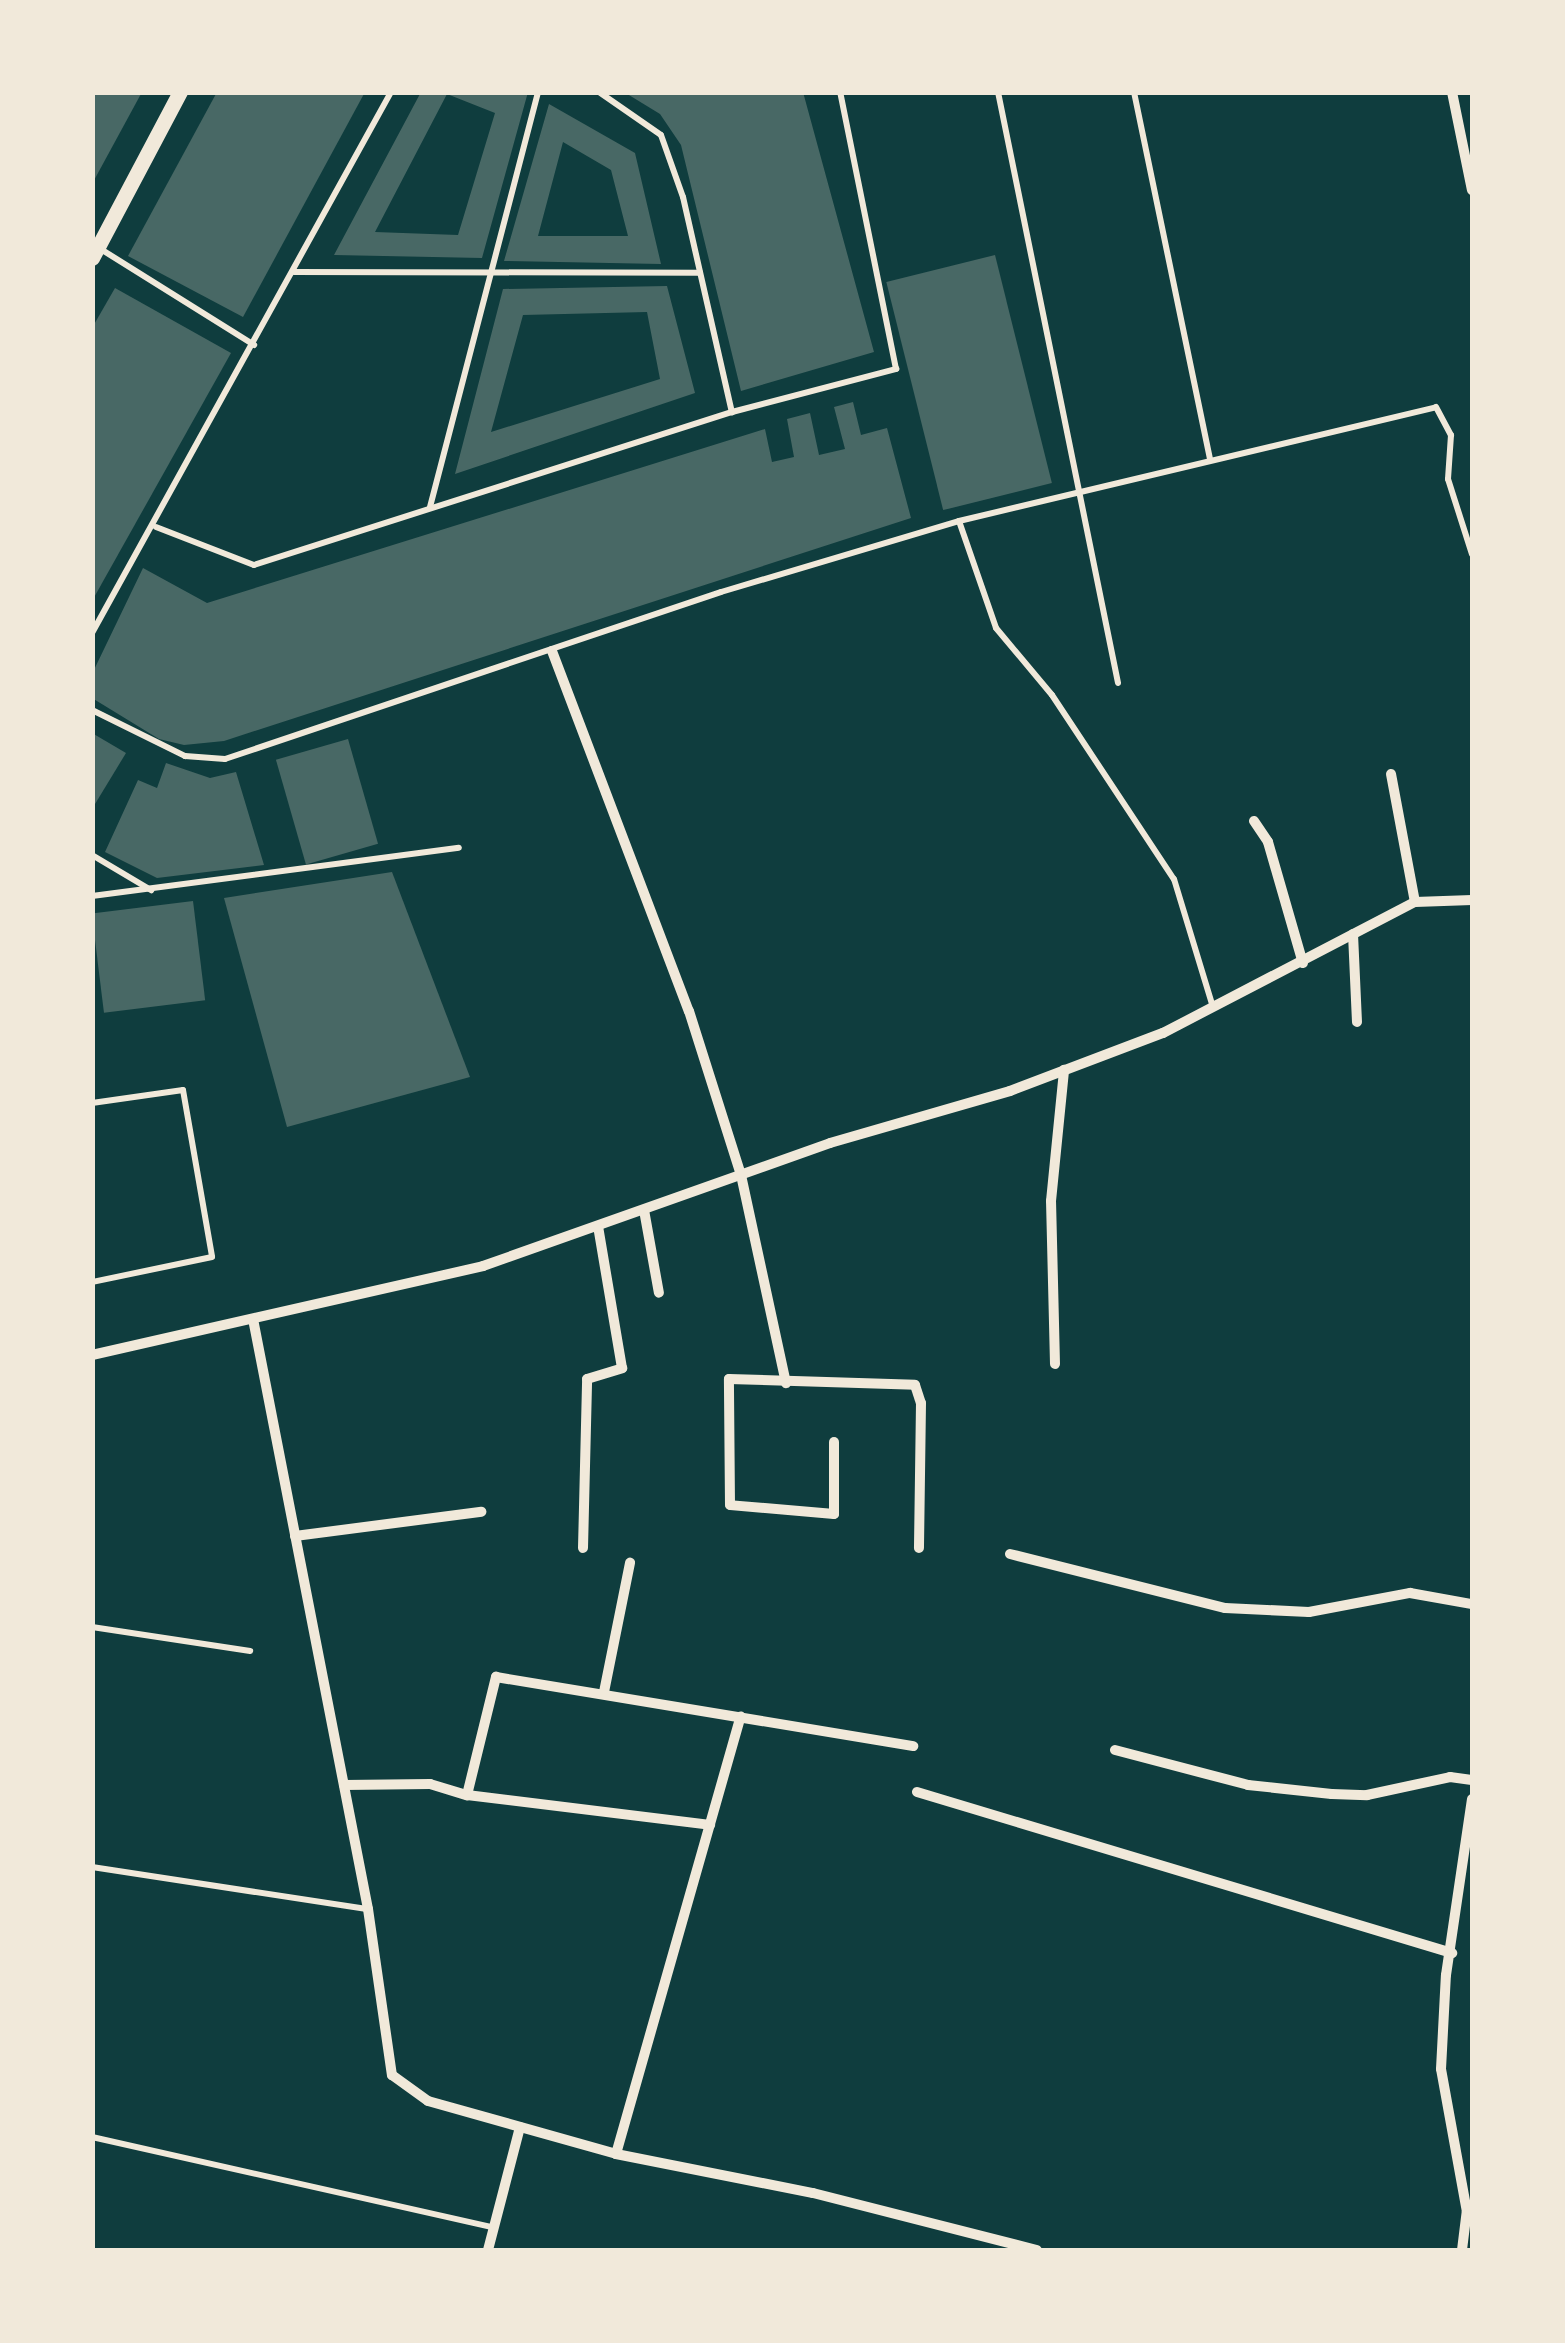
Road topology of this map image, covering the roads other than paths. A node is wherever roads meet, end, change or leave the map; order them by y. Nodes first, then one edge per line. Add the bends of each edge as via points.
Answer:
1 (180, 92) edge
2 (390, 92) edge
3 (538, 92) edge
4 (599, 92) edge
5 (840, 92) edge
6 (998, 92) edge
7 (1134, 92) edge
8 (1452, 92) edge
9 (1472, 190) edge
10 (95, 253) edge
11 (294, 272) junction
12 (700, 272) junction
13 (492, 275) junction
14 (254, 345) junction
15 (732, 412) junction
16 (1210, 460) junction
17 (1078, 492) junction
18 (430, 508) junction
19 (958, 520) junction
20 (156, 527) junction
21 (1472, 554) edge
22 (92, 633) edge
23 (552, 651) junction
24 (1118, 683) dead end
25 (92, 710) edge
26 (1391, 774) dead end
27 (1254, 821) dead end
28 (459, 848) dead end
29 (92, 855) edge
30 (152, 890) junction
31 (92, 896) edge
32 (1472, 900) edge
33 (1415, 902) junction
34 (1353, 934) junction
35 (1303, 962) junction
36 (1213, 1008) junction
37 (1357, 1022) dead end
38 (1064, 1070) junction
39 (92, 1103) edge
40 (740, 1175) junction
41 (644, 1210) junction
42 (598, 1226) junction
43 (92, 1282) edge
44 (658, 1293) dead end
45 (253, 1319) junction
46 (92, 1355) edge
47 (1055, 1364) dead end
48 (786, 1382) junction
49 (834, 1442) dead end
50 (480, 1512) dead end
51 (295, 1536) junction
52 (582, 1548) dead end
53 (919, 1548) dead end
54 (1010, 1554) dead end
55 (630, 1563) dead end
56 (1472, 1604) edge
57 (92, 1627) edge
58 (250, 1651) dead end
59 (604, 1692) junction
60 (741, 1716) junction
61 (912, 1746) dead end
62 (1115, 1750) dead end
63 (1472, 1780) edge
64 (344, 1785) junction
65 (917, 1792) dead end
66 (468, 1795) junction
67 (1472, 1799) edge
68 (710, 1825) junction
69 (92, 1867) edge
70 (368, 1909) junction
71 (1452, 1953) junction
72 (520, 2127) junction
73 (92, 2137) edge
74 (616, 2154) junction
75 (492, 2227) junction
76 (1005, 2247) edge
77 (488, 2250) edge
78 (1037, 2250) edge
79 (1462, 2250) edge

1 - 10 street
2 - 11 lane
3 - 13 lane
4 - 12 lane via 661,134
5 - 15 lane via 896,369
6 - 17 lane
7 - 16 lane
8 - 9 street
10 - 14 lane
11 - 13 lane
11 - 14 lane
12 - 13 lane
12 - 15 lane
13 - 18 lane
14 - 20 lane
15 - 18 lane
16 - 17 lane
16 - 21 lane via 1436,407 1450,434 1448,479
17 - 19 lane
17 - 24 lane
18 - 20 lane via 254,565
19 - 23 lane
19 - 36 lane via 996,628 1052,695 1174,879
20 - 22 lane
23 - 25 lane via 226,759 185,756
23 - 40 street via 689,1011
26 - 33 street
27 - 35 street via 1268,842
28 - 30 lane
29 - 30 lane
30 - 31 lane
32 - 33 street
33 - 34 street
34 - 35 street
34 - 37 street
35 - 36 street
36 - 38 street
38 - 40 street
38 - 47 street via 1051,1202
39 - 43 lane via 183,1090 212,1257
40 - 41 street
40 - 48 street
41 - 42 street
41 - 44 street
42 - 45 street via 483,1266
42 - 52 street via 622,1368 587,1379
45 - 46 street
45 - 51 street
48 - 49 street via 729,1379 730,1505 834,1514
48 - 53 street via 916,1385
50 - 51 street
51 - 64 street
54 - 56 street via 1226,1608 1309,1612 1410,1593
55 - 59 street
57 - 58 lane
59 - 60 street
59 - 66 street via 492,1679
60 - 61 street
60 - 68 street
62 - 63 street via 1248,1785 1332,1794 1368,1795 1450,1777
64 - 66 street via 430,1784
64 - 70 street
65 - 71 street
66 - 68 street
67 - 71 street
68 - 74 street
69 - 70 lane
70 - 72 street via 392,2075 428,2101
71 - 79 street via 1442,2070 1467,2212
72 - 74 street
72 - 75 street
73 - 75 lane
74 - 76 street via 813,2193
75 - 77 street
76 - 78 street

